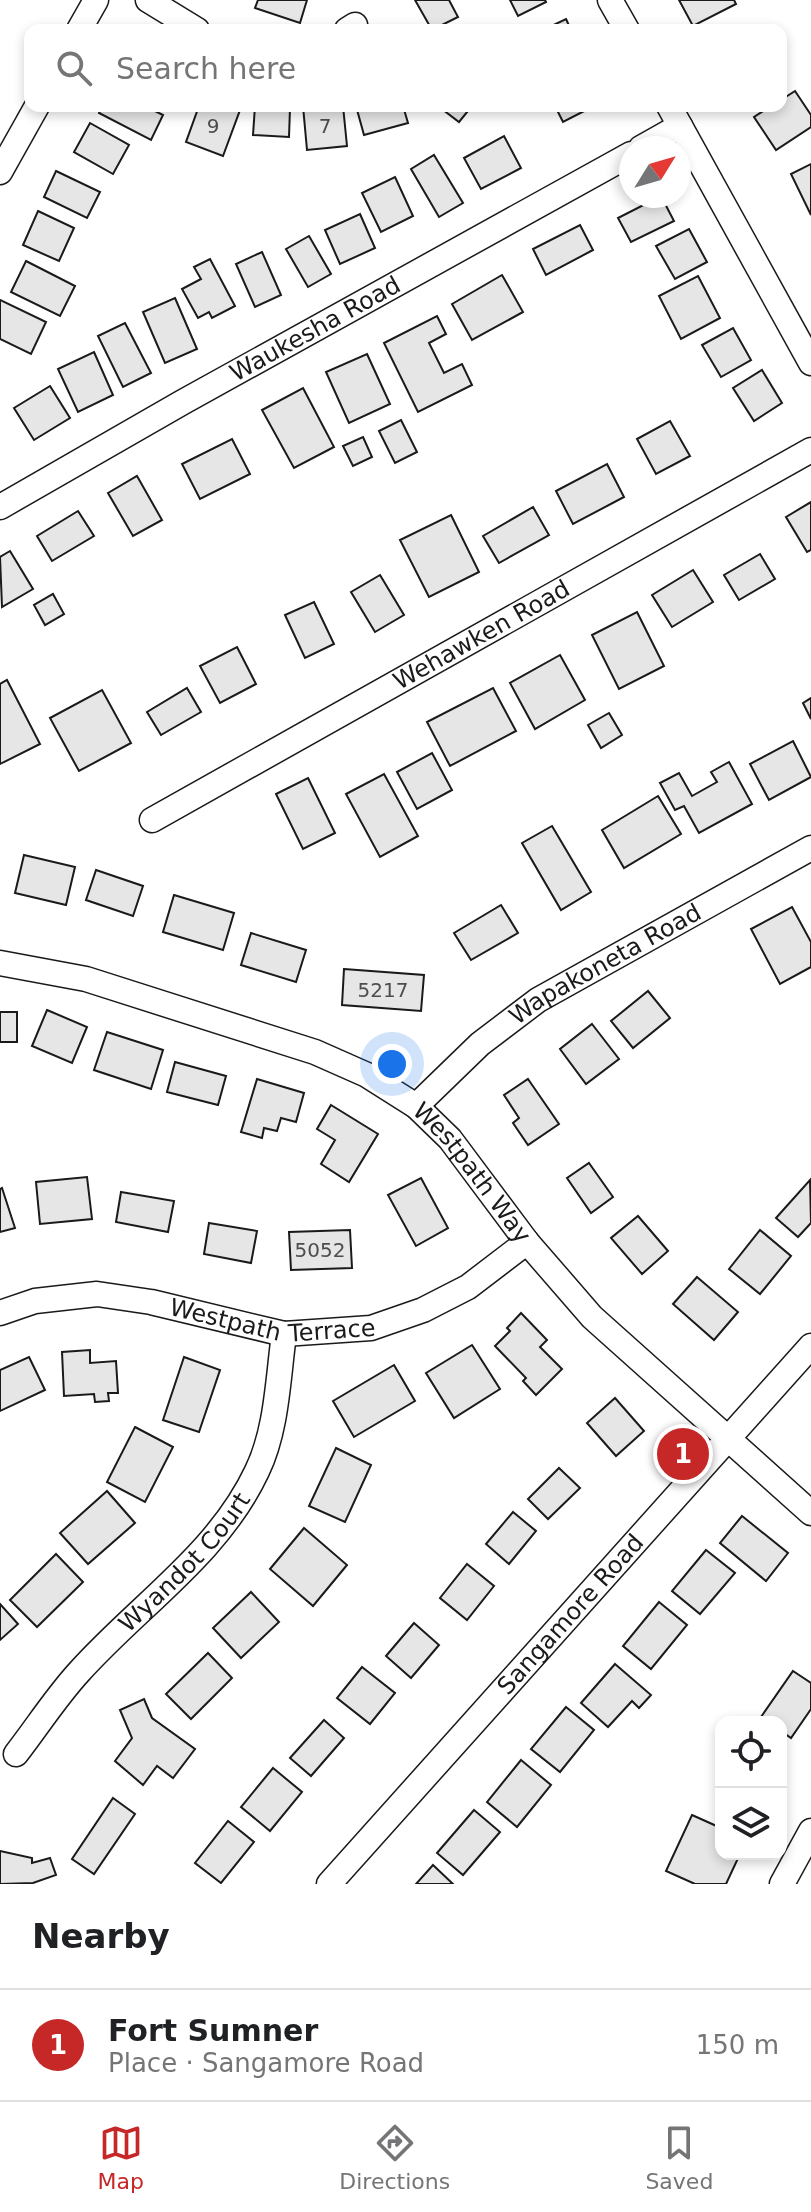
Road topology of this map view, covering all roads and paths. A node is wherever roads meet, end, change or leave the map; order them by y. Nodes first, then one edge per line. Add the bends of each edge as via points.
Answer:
1 (96, 0) edge
2 (148, 0) edge
3 (610, 0) edge
4 (82, 24) edge
5 (187, 24) edge
6 (624, 24) edge
7 (34, 112) edge
8 (674, 116) edge
9 (653, 136) edge
10 (619, 161) edge
11 (0, 172) edge
12 (811, 363) edge
13 (811, 450) edge
14 (0, 507) edge
15 (152, 820) dead end
16 (811, 848) edge
17 (0, 963) edge
18 (416, 1106) junction
19 (527, 1242) junction
20 (0, 1313) edge
21 (284, 1334) junction
22 (811, 1346) edge
23 (727, 1439) junction
24 (811, 1513) edge
25 (16, 1754) dead end
26 (811, 1831) edge
27 (329, 1884) edge
28 (782, 1884) edge

1 - 4 street
2 - 5 street
3 - 6 street
7 - 11 street
8 - 9 street
8 - 12 street
10 - 14 street, Waukesha Road
13 - 15 street, Wehawken Road
16 - 18 street, Wapakoneta Road via 538,1000 480,1044
17 - 18 street, Westpath Way via 86,979 315,1052 367,1075
18 - 19 street, Westpath Way via 450,1139
19 - 21 street, Westpath Terrace via 468,1287 423,1310 371,1328
19 - 23 street, Westpath Way via 592,1317
20 - 21 street, Westpath Terrace via 35,1301 97,1294
21 - 25 street, Wyandot Court via 271,1428 258,1469 238,1506 210,1544 78,1672
22 - 23 street, Sangamore Road
23 - 24 street, Westpath Way
23 - 27 street, Sangamore Road
26 - 28 street

